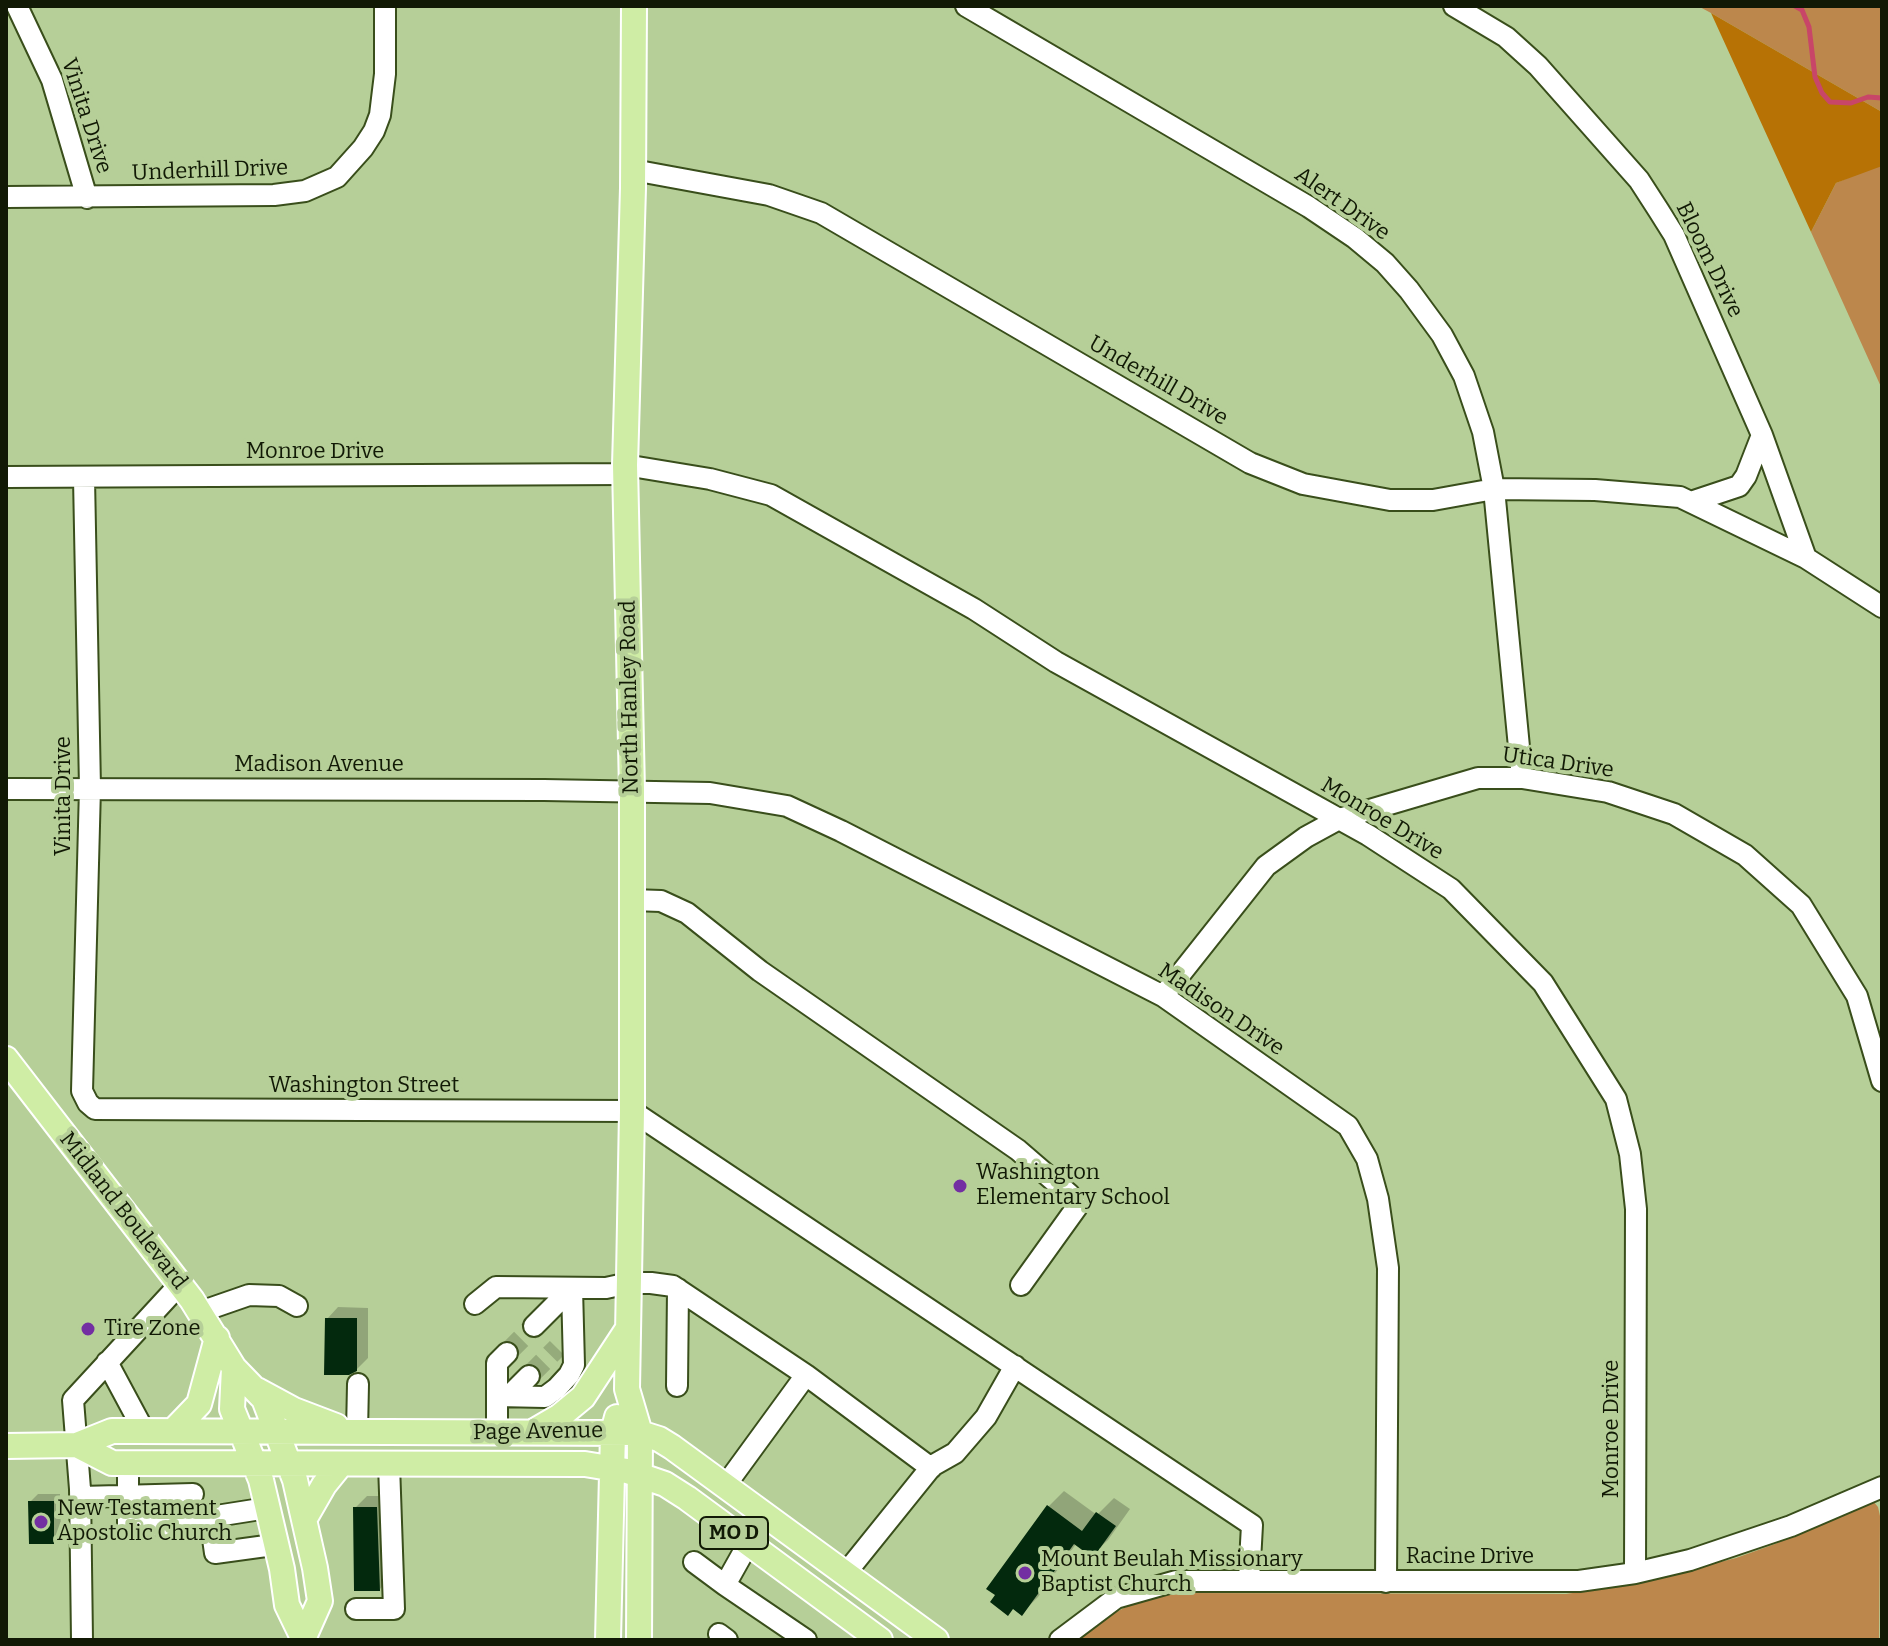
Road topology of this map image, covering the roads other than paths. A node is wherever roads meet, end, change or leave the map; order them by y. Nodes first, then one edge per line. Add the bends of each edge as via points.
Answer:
1 (17, 6) edge
2 (385, 6) edge
3 (634, 6) edge
4 (966, 6) edge
5 (1454, 6) edge
6 (633, 170) junction
7 (6, 197) edge
8 (87, 198) junction
9 (1762, 435) junction
10 (625, 470) junction
11 (6, 477) edge
12 (84, 478) junction
13 (1494, 489) junction
14 (1691, 502) junction
15 (1806, 558) junction
16 (1882, 607) edge
17 (1522, 778) junction
18 (90, 788) junction
19 (6, 789) edge
20 (632, 791) junction
21 (1339, 819) junction
22 (632, 900) junction
23 (1163, 996) junction
24 (6, 1059) edge
25 (1882, 1081) edge
26 (95, 1109) joint
27 (632, 1111) junction
28 (629, 1283) junction
29 (180, 1284) junction
30 (1021, 1285) dead end
31 (572, 1288) junction
32 (678, 1289) junction
33 (475, 1304) dead end
34 (297, 1306) dead end
35 (200, 1312) junction
36 (534, 1326) tunnel mouth
37 (627, 1330) junction
38 (573, 1333) junction
39 (217, 1338) junction
40 (557, 1348) tunnel mouth
41 (507, 1353) tunnel mouth
42 (107, 1362) junction
43 (1015, 1366) junction
44 (234, 1368) junction
45 (806, 1375) junction
46 (529, 1376) tunnel mouth
47 (358, 1384) dead end
48 (677, 1386) dead end
49 (254, 1388) junction
50 (627, 1389) junction
51 (503, 1396) junction
52 (144, 1431) junction
53 (173, 1431) junction
54 (240, 1431) junction
55 (278, 1432) junction
56 (357, 1432) junction
57 (534, 1432) junction
58 (613, 1432) junction
59 (497, 1433) junction
60 (640, 1433) junction
61 (77, 1445) junction
62 (6, 1446) edge
63 (128, 1463) junction
64 (194, 1464) junction
65 (255, 1464) junction
66 (290, 1464) junction
67 (341, 1464) junction
68 (389, 1464) junction
69 (931, 1468) junction
70 (641, 1475) junction
71 (612, 1479) junction
72 (725, 1486) junction
73 (1882, 1487) edge
74 (193, 1494) junction
75 (128, 1495) junction
76 (81, 1497) junction
77 (267, 1508) junction
78 (305, 1518) junction
79 (202, 1524) junction
80 (276, 1542) junction
81 (748, 1544) junction
82 (694, 1562) dead end
83 (1635, 1573) junction
84 (845, 1574) junction
85 (1249, 1580) junction
86 (1386, 1582) junction
87 (725, 1585) junction
88 (356, 1609) dead end
89 (304, 1638) edge
90 (82, 1640) edge
91 (608, 1640) edge
92 (639, 1640) edge
93 (806, 1640) edge
94 (880, 1640) edge
95 (936, 1640) edge
96 (1060, 1640) edge

1 - 8 street, Vinita Drive via 52,80
2 - 8 street, Underhill Drive via 380,115 374,131 337,177 305,191 274,195
3 - 6 main road, North Hanley Road
4 - 13 street, Alert Drive via 1309,207 1385,263 1442,335 1464,376
5 - 9 street, Bloom Drive via 1506,37 1538,66 1639,180 1674,235
6 - 10 main road, North Hanley Road
6 - 13 street, Underhill Drive via 769,195 821,213 1250,463 1303,484 1390,500 1433,500
7 - 8 street, Underhill Drive
9 - 14 street, Underhill Drive via 1739,486
9 - 15 street, Bloom Drive
10 - 12 street, Monroe Drive
10 - 20 main road, North Hanley Road
10 - 21 street, Monroe Drive via 710,479 771,495
11 - 12 street, Monroe Drive
12 - 18 street, Vinita Drive
13 - 14 street, Underhill Drive via 1595,490
13 - 17 street, Alert Drive
14 - 15 street, Underhill Drive
15 - 16 street, Underhill Drive
17 - 21 street, Utica Drive via 1478,778
17 - 25 street, Utica Drive via 1608,792 1674,814 1745,855 1801,905 1857,996
18 - 19 street, Madison Avenue
18 - 20 street, Madison Avenue
18 - 26 street, Vinita Drive via 82,1091
20 - 22 main road, North Hanley Road
20 - 23 street, Madison Drive via 710,793 787,806
21 - 23 street, Utica Drive via 1266,866
21 - 83 street, Monroe Drive via 1451,889 1543,983 1616,1099 1636,1209
22 - 27 main road, North Hanley Road
22 - 30 street via 661,901 687,913 772,979 1018,1150 1069,1194 1077,1207
23 - 86 street, Madison Drive via 1348,1126 1367,1159 1388,1268
24 - 29 main road, Midland Boulevard
26 - 27 street, Washington Street
27 - 28 main road, North Hanley Road
27 - 43 street
28 - 31 street
28 - 32 street
28 - 37 main road, North Hanley Road
29 - 35 main road, Midland Boulevard
29 - 42 street
31 - 33 street via 496,1287
31 - 36 street
31 - 38 street
32 - 45 street
32 - 48 street
34 - 35 street via 279,1296 249,1295
35 - 39 main road, Midland Boulevard
37 - 50 main road, North Hanley Road
37 - 57 main road via 583,1397
38 - 40 street
38 - 51 street via 574,1365 557,1388 545,1397
39 - 44 main road, Midland Boulevard
39 - 53 main road via 199,1404
41 - 51 street via 497,1363
42 - 52 street
42 - 61 street via 73,1400
43 - 69 street via 986,1417 955,1453
43 - 85 street via 1252,1525
44 - 49 main road, Midland Boulevard
44 - 54 main road, Midland Boulevard via 232,1409
45 - 69 street
45 - 72 street
46 - 51 street
47 - 56 street
49 - 55 main road, Midland Boulevard
49 - 56 main road via 316,1420
50 - 58 main road, North Hanley Road
50 - 60 main road, North Hanley Road
51 - 59 street
52 - 53 main road, Page Avenue / MO D
52 - 61 main road, Page Avenue / MO D via 112,1431
53 - 54 main road, Page Avenue / MO D
54 - 55 main road, Page Avenue / MO D
54 - 65 main road, Midland Boulevard
55 - 56 main road, Page Avenue / MO D
55 - 66 main road, Midland Boulevard
56 - 59 main road, Page Avenue / MO D
57 - 58 main road, Page Avenue / MO D
57 - 59 main road, Page Avenue / MO D
58 - 60 main road, Page Avenue / MO D
58 - 71 main road, North Hanley Road
60 - 70 main road, North Hanley Road
60 - 72 main road, Page Avenue / MO D via 659,1439
61 - 62 main road, Page Avenue / MO D
61 - 63 main road, Page Avenue / MO D via 112,1463
61 - 76 street
63 - 64 main road, Page Avenue / MO D
63 - 75 street
64 - 65 main road, Page Avenue / MO D
64 - 74 street
65 - 66 main road, Page Avenue / MO D
65 - 77 main road, Midland Boulevard
66 - 67 main road, Page Avenue / MO D
66 - 78 main road, Midland Boulevard
67 - 68 main road, Page Avenue / MO D
67 - 78 main road
68 - 71 main road, Page Avenue / MO D via 585,1464
68 - 88 street via 394,1609
69 - 84 street
70 - 71 main road, Page Avenue / MO D
70 - 72 main road via 670,1473
70 - 81 main road, Page Avenue / MO D via 687,1498
70 - 92 main road, North Hanley Road
71 - 91 main road, North Hanley Road
72 - 84 main road, Page Avenue / MO D
73 - 83 street, Racine Drive via 1791,1526
74 - 75 street
74 - 79 street
75 - 76 street
75 - 79 street via 128,1526
76 - 90 street
77 - 79 street via 210,1517
77 - 80 main road, Midland Boulevard
78 - 89 main road, Midland Boulevard via 320,1601
79 - 80 street via 215,1553
80 - 89 main road, Midland Boulevard via 287,1605
81 - 87 street
81 - 94 main road, Page Avenue / MO D
82 - 87 street
83 - 86 street, Racine Drive via 1579,1581
84 - 95 main road, Page Avenue / MO D
85 - 86 street, Racine Drive
85 - 96 street, Racine Drive via 1176,1581 1116,1598
87 - 93 street

